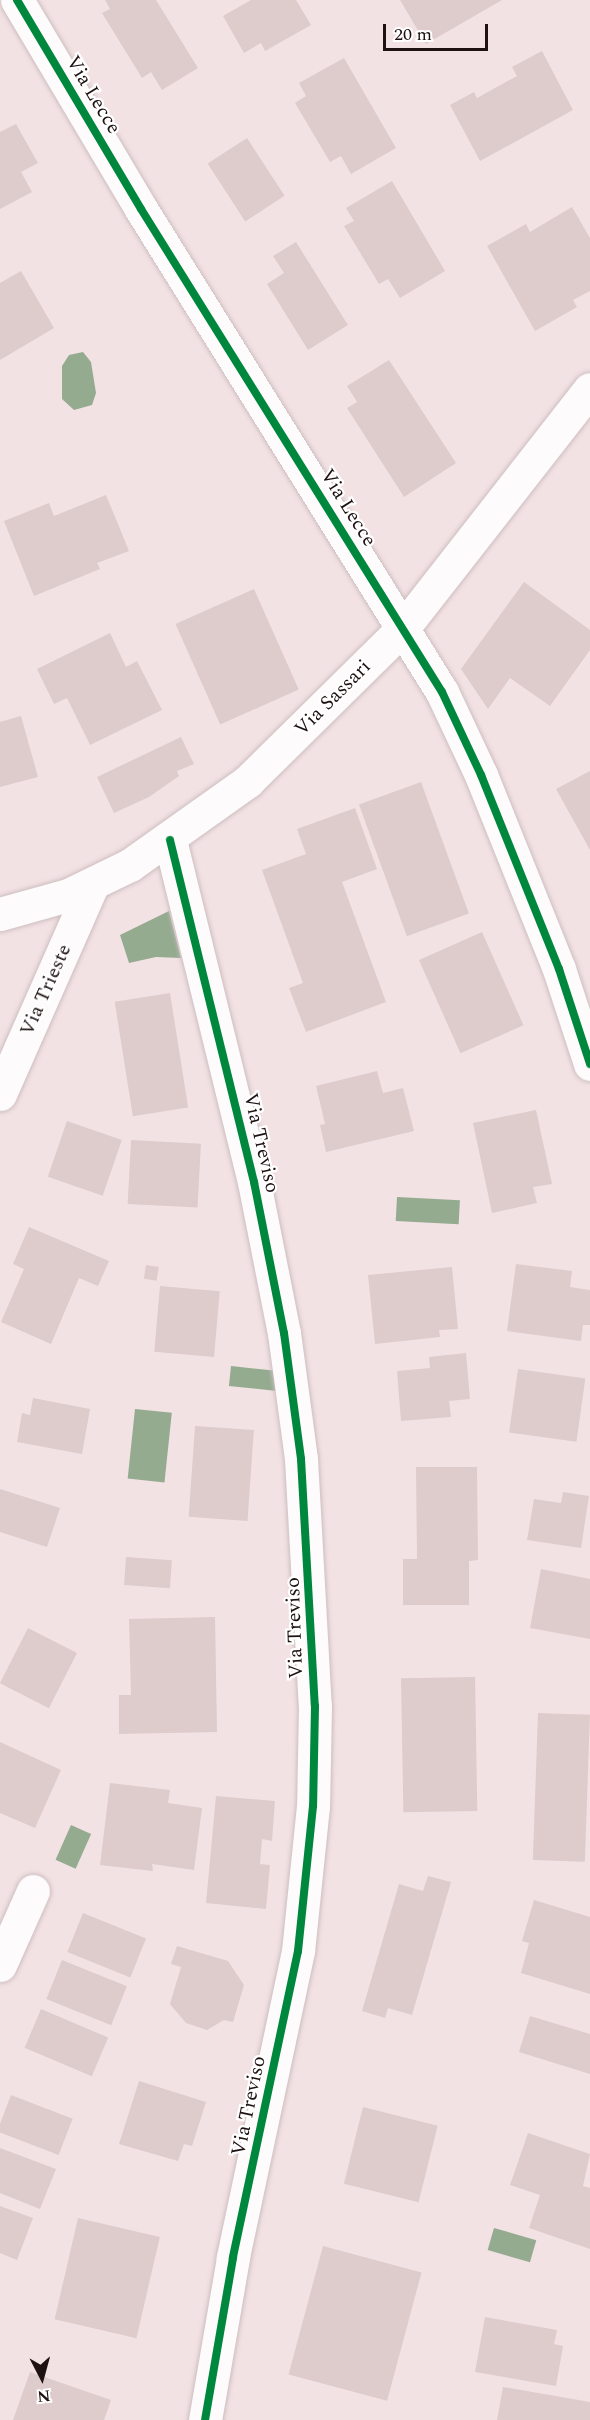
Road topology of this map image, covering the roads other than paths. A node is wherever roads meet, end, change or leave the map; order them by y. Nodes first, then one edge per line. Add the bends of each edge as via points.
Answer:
1 (17, 0) edge
2 (590, 389) edge
3 (403, 628) junction
4 (170, 840) junction
5 (92, 885) junction
6 (0, 914) edge
7 (590, 1064) edge
8 (0, 1094) edge
9 (33, 1891) dead end
10 (0, 1965) edge
11 (205, 2420) edge

1 - 3 street, Via Lecce via 141,209
2 - 3 street, Via Sassari
3 - 4 street, Via Sassari via 248,781
3 - 7 street, Via Lecce via 442,692 481,775 559,969
4 - 5 street, Via Sassari
4 - 11 street, Via Treviso via 254,1182 284,1333 302,1470 315,1706 313,1806 298,1950 230,2269
5 - 6 street, Via Sassari
5 - 8 street, Via Trieste
9 - 10 street

